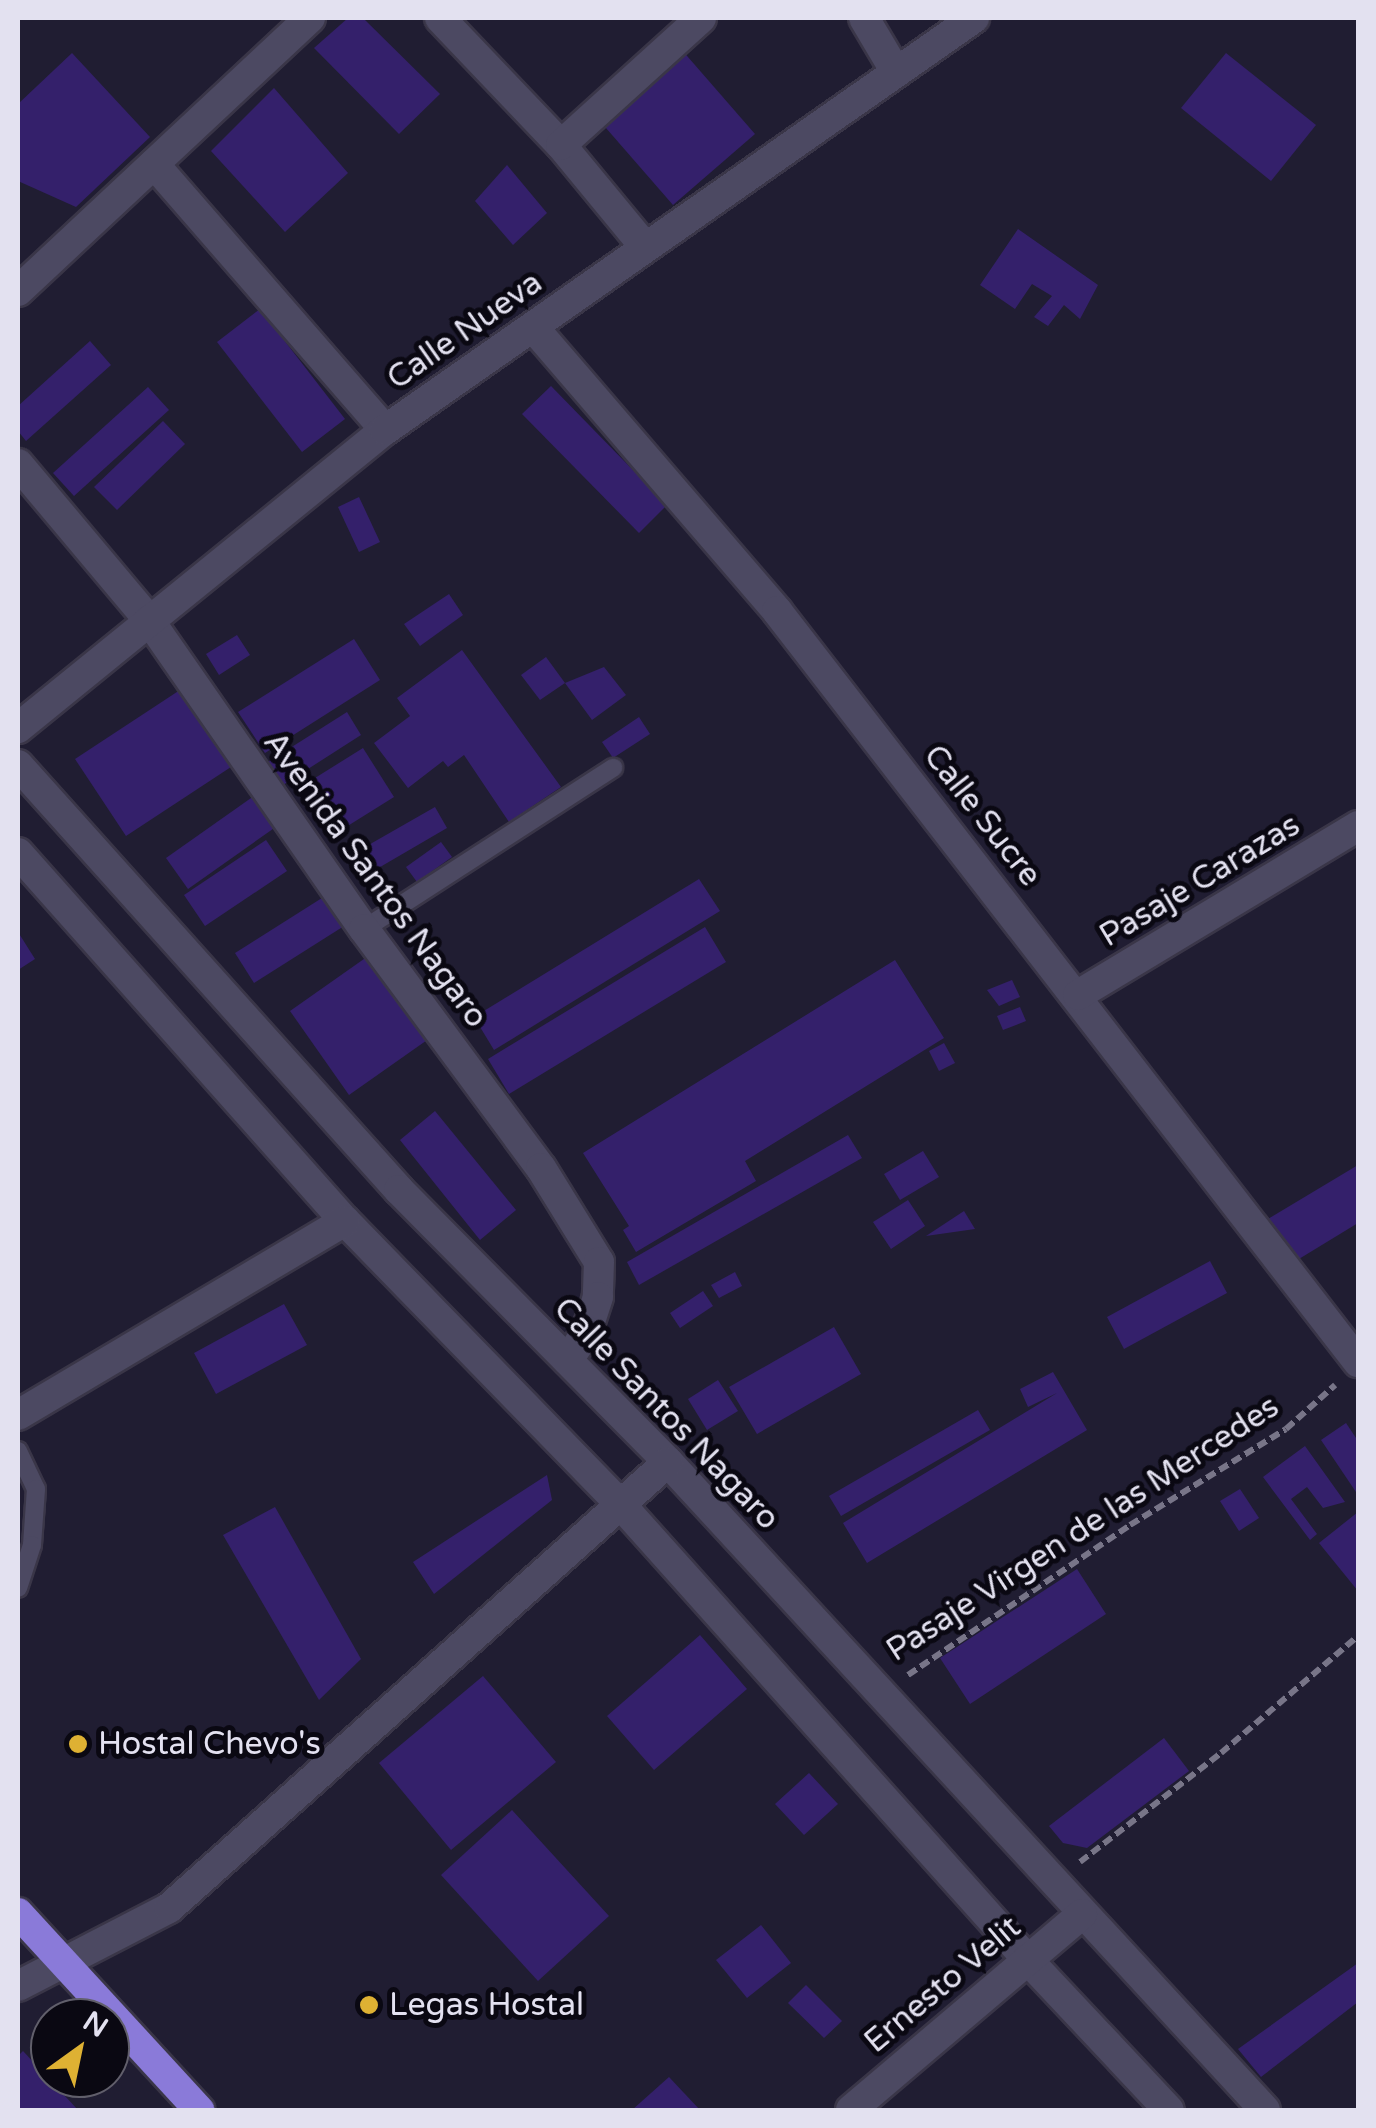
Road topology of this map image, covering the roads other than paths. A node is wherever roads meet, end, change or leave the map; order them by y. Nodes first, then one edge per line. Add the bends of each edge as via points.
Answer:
1 (310, 18) edge
2 (440, 18) edge
3 (701, 18) edge
4 (864, 18) edge
5 (974, 18) edge
6 (896, 72) junction
7 (561, 144) junction
8 (154, 164) junction
9 (645, 247) junction
10 (18, 292) edge
11 (533, 327) junction
12 (385, 430) junction
13 (18, 464) edge
14 (149, 620) junction
15 (18, 728) edge
16 (18, 766) edge
17 (613, 768) dead end
18 (1358, 826) edge
19 (18, 853) edge
20 (364, 928) junction
21 (1078, 995) junction
22 (345, 1221) junction
23 (568, 1360) junction
24 (1351, 1369) edge
25 (18, 1415) edge
26 (18, 1450) edge
27 (668, 1462) junction
28 (622, 1506) junction
29 (18, 1588) edge
30 (18, 1912) edge
31 (1082, 1914) junction
32 (1027, 1959) junction
33 (62, 1961) junction
34 (18, 1986) edge
35 (199, 2110) edge
36 (851, 2110) edge
37 (1169, 2110) edge
38 (1265, 2110) edge

1 - 8 street
2 - 7 street
3 - 7 street
4 - 6 street
5 - 6 street, Calle Nueva
6 - 9 street, Calle Nueva
7 - 9 street
8 - 10 street
8 - 12 street
9 - 11 street, Calle Nueva
11 - 12 street, Calle Nueva
11 - 21 street, Calle Sucre via 778,610
12 - 14 street, Calle Nueva
13 - 14 street, Avenida Santos Nagaro
14 - 15 street, Calle Nueva
14 - 20 street, Avenida Santos Nagaro
16 - 23 street, Calle Santos Nagaro via 399,1190
17 - 20 lane
18 - 21 street, Pasaje Carazas
19 - 22 street
20 - 23 street, Avenida Santos Nagaro via 541,1168 599,1262 588,1331
21 - 24 street, Calle Sucre
22 - 25 street
22 - 28 street
23 - 27 street, Calle Santos Nagaro
26 - 29 lane via 36,1502 28,1566
27 - 28 street
27 - 31 street, Calle Santos Nagaro
28 - 32 street
28 - 33 street via 169,1908
30 - 33 highway
31 - 32 street, Ernesto Velit
31 - 38 street, Calle Santos Nagaro
32 - 36 street, Ernesto Velit
32 - 37 street
33 - 34 street
33 - 35 highway

